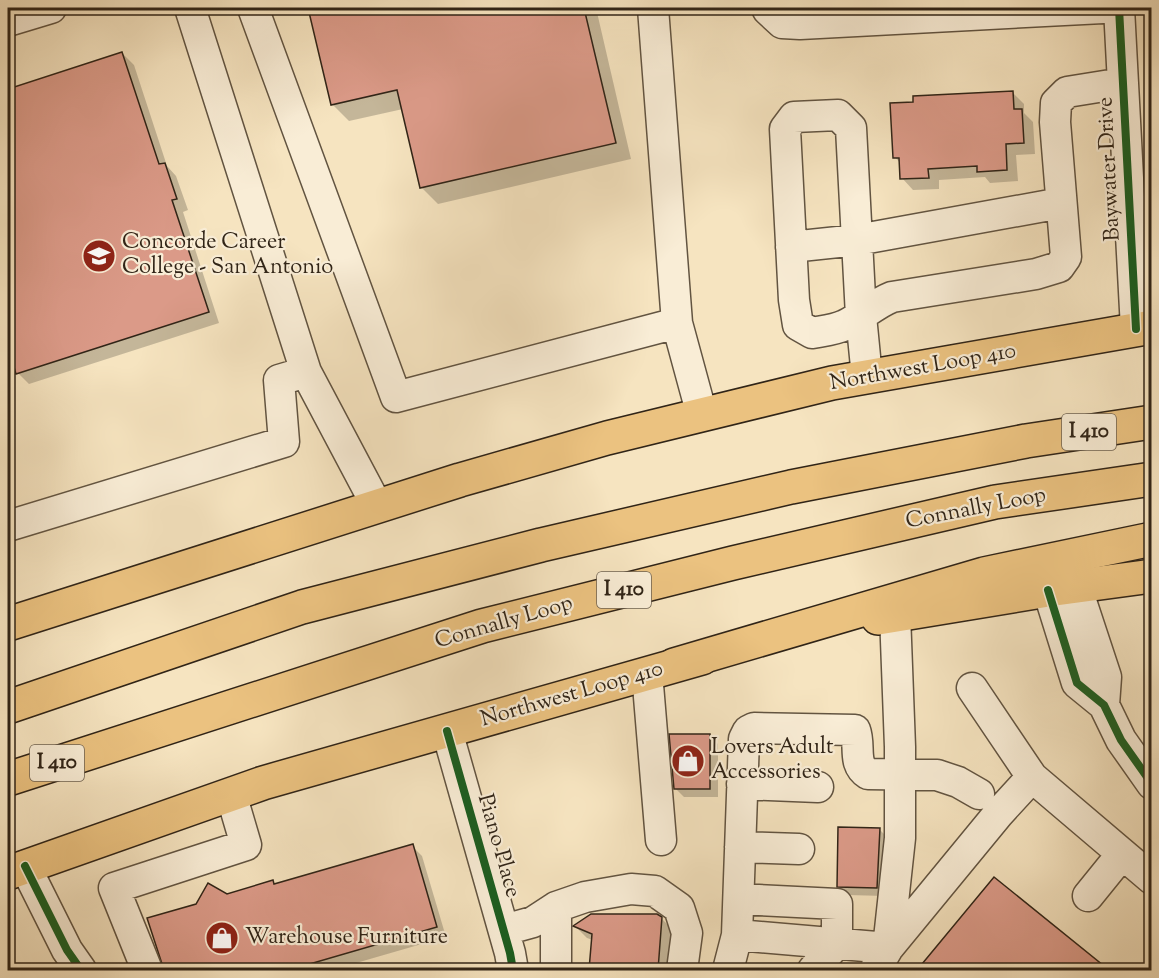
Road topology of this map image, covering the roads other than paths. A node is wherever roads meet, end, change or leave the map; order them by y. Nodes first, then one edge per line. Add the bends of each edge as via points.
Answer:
1 (51, 8) edge
2 (190, 8) edge
3 (253, 8) edge
4 (653, 8) edge
5 (767, 8) edge
6 (1103, 8) edge
7 (1119, 8) edge
8 (1049, 9) edge
9 (8, 21) edge
10 (1123, 83) junction
11 (1139, 160) edge
12 (1061, 204) junction
13 (857, 240) junction
14 (791, 247) junction
15 (861, 316) junction
16 (677, 323) junction
17 (1144, 328) edge
18 (306, 372) junction
19 (867, 377) junction
20 (702, 415) junction
21 (1152, 422) edge
22 (1152, 479) edge
23 (377, 506) junction
24 (8, 526) edge
25 (1152, 539) edge
26 (1152, 576) edge
27 (1062, 588) junction
28 (895, 614) junction
29 (8, 624) edge
30 (660, 669) junction
31 (972, 688) dead end
32 (8, 707) edge
33 (447, 731) junction
34 (107, 747) junction
35 (900, 776) junction
36 (1032, 777) junction
37 (8, 780) edge
38 (742, 784) junction
39 (1152, 784) edge
40 (818, 787) dead end
41 (8, 791) edge
42 (231, 794) junction
43 (979, 794) dead end
44 (661, 840) dead end
45 (740, 847) junction
46 (799, 849) dead end
47 (1122, 854) junction
48 (16, 870) edge
49 (1152, 879) edge
50 (1088, 896) dead end
51 (739, 899) junction
52 (556, 907) junction
53 (504, 930) junction
54 (737, 935) junction
55 (837, 943) junction
56 (882, 959) edge
57 (81, 970) edge
58 (147, 970) edge
59 (513, 970) edge
60 (556, 970) edge
61 (682, 970) edge
62 (728, 970) edge
63 (813, 970) edge

1 - 9 street
2 - 18 street
3 - 16 street via 396,397
4 - 16 street
5 - 8 street via 782,23 800,24
6 - 8 street
7 - 10 street, Baywater Drive
10 - 11 street, Baywater Drive
10 - 12 street via 1067,92 1056,103
11 - 17 street, Baywater Drive
12 - 13 street
12 - 15 street via 1066,257 1059,267 892,297 876,303
13 - 14 street
13 - 14 street via 851,128 838,115 794,117 785,129
13 - 15 street
14 - 15 street via 798,325 812,333 843,326
15 - 19 street
16 - 20 street
17 - 19 main road, Northwest Loop 410
18 - 23 street
18 - 24 street via 279,380 284,442
19 - 20 main road, Northwest Loop 410
20 - 23 main road, Northwest Loop 410 via 607,438
21 - 32 main road, I 410 via 1026,441 802,485 541,544 302,607
22 - 34 main road, Connally Loop / I 410 via 995,502 482,626
23 - 29 main road, Northwest Loop 410
25 - 30 main road via 984,574
26 - 27 main road, Northwest Loop 410
27 - 28 main road, Northwest Loop 410
27 - 39 street via 1077,683 1104,705 1121,740
28 - 30 main road, Northwest Loop 410
28 - 35 street
30 - 33 main road, Northwest Loop 410
30 - 44 street
31 - 36 street
33 - 42 main road, Northwest Loop 410
33 - 53 street, Piano Place
34 - 37 main road, Connally Loop / I 410
34 - 41 main road
35 - 38 street via 868,774 862,770 855,730 754,728 747,730 744,739
35 - 43 street via 937,775
35 - 56 street via 900,838
36 - 47 street
36 - 56 street
38 - 40 street
38 - 45 street
42 - 48 main road, Northwest Loop 410
42 - 58 street via 246,845 114,888
45 - 46 street
45 - 51 street
47 - 49 street
47 - 50 street
48 - 57 street
51 - 54 street
51 - 55 street via 837,904
52 - 53 street via 533,922
52 - 60 street
52 - 61 street via 631,889 655,891 678,908 687,933
53 - 59 street, Piano Place
54 - 55 street
54 - 62 street
55 - 56 street
55 - 63 street

